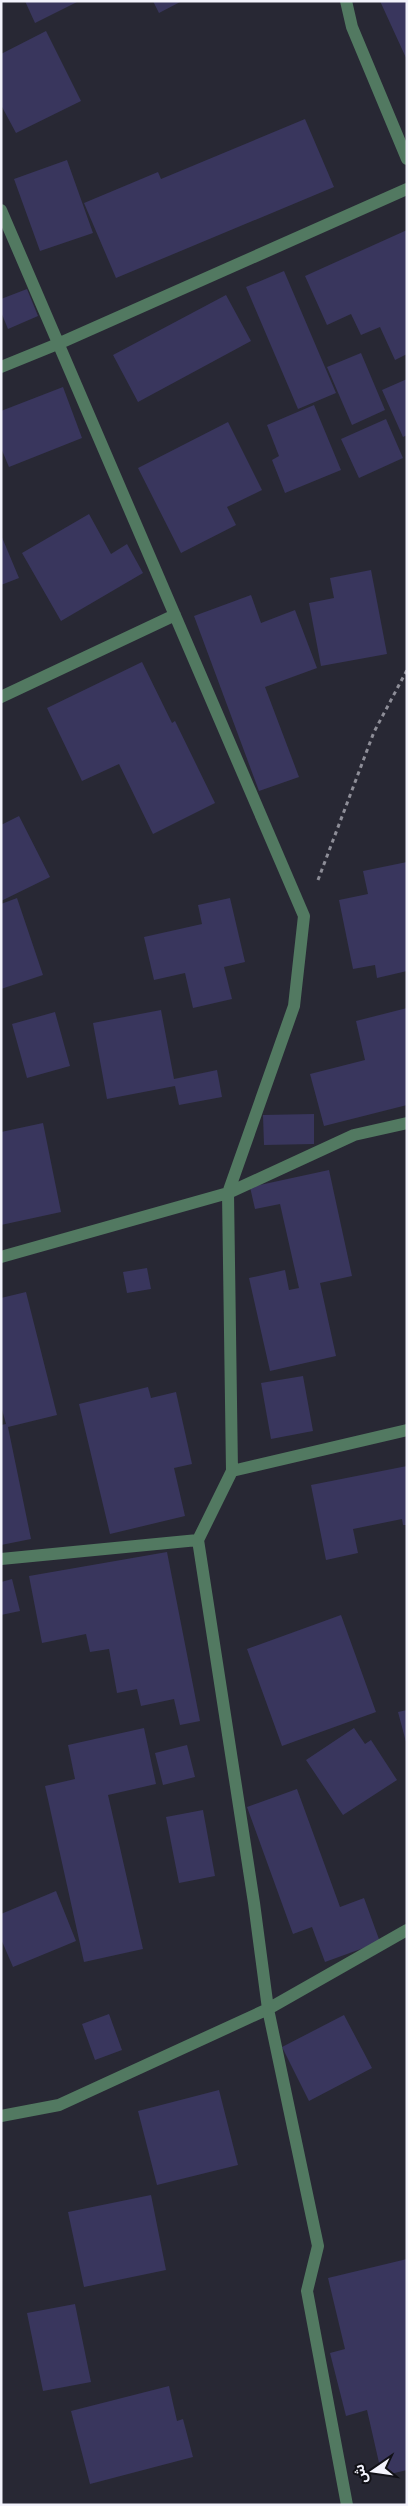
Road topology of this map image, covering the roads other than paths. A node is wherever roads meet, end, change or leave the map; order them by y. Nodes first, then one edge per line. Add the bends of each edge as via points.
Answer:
1 (346, 1) edge
2 (407, 159) edge
3 (407, 189) edge
4 (1, 210) edge
5 (60, 343) junction
6 (1, 367) edge
7 (175, 616) junction
8 (1, 697) edge
9 (407, 1123) edge
10 (228, 1193) junction
11 (1, 1257) edge
12 (407, 1430) edge
13 (232, 1471) junction
14 (198, 1540) junction
15 (1, 1558) edge
16 (407, 1930) edge
17 (268, 2009) junction
18 (1, 2116) edge
19 (347, 2505) edge

1 - 2 street via 352,27
3 - 5 street
4 - 5 street
5 - 6 street
5 - 7 street
7 - 8 street
7 - 10 street via 304,916 294,1006
9 - 10 street via 354,1135
10 - 11 street
10 - 13 street
12 - 13 street
13 - 14 street
14 - 15 street
14 - 17 street
16 - 17 street
17 - 18 street via 59,2105
17 - 19 street via 318,2246 307,2292

